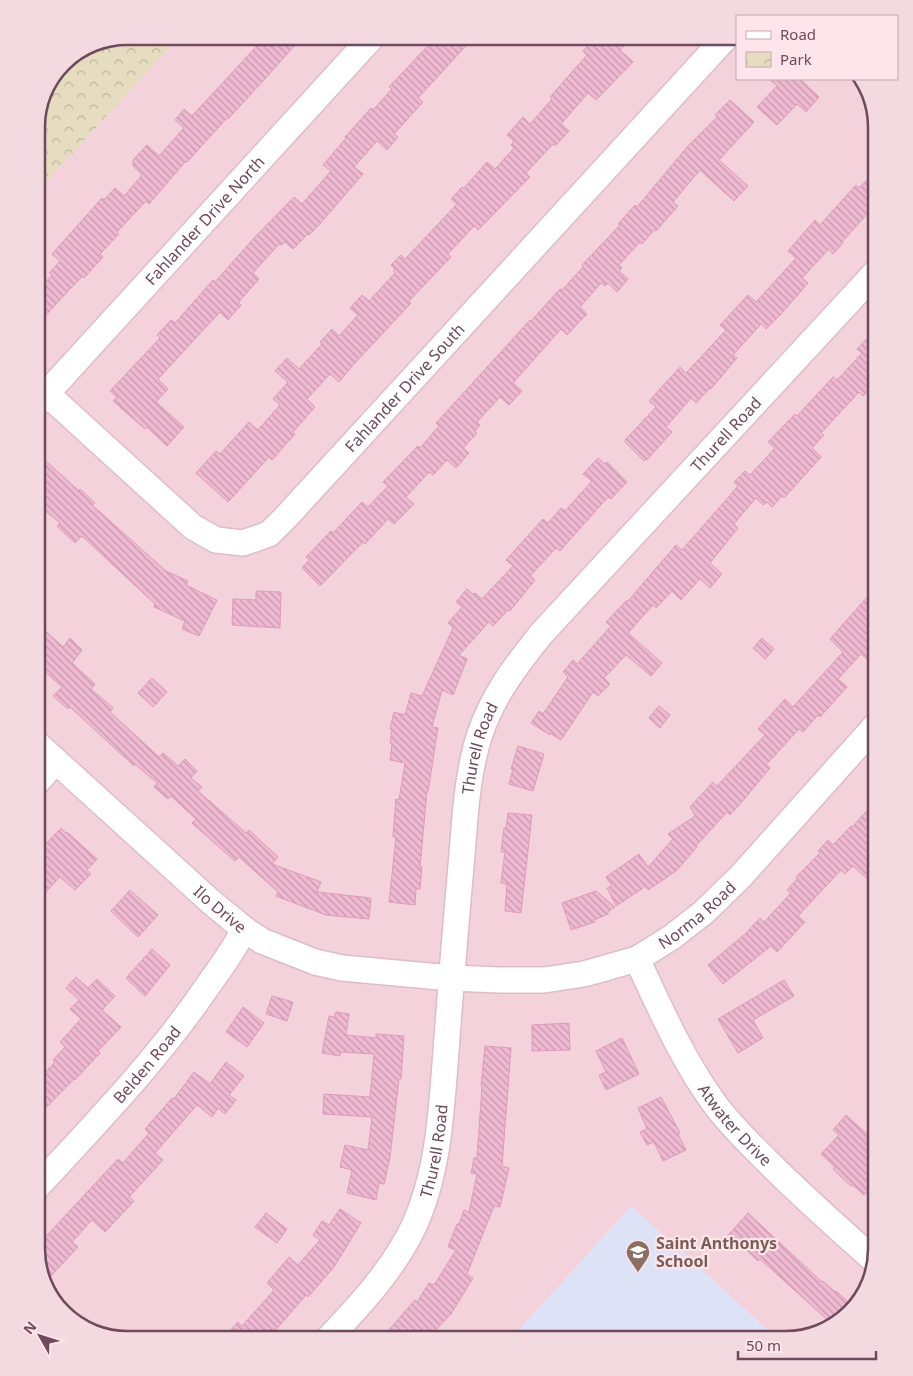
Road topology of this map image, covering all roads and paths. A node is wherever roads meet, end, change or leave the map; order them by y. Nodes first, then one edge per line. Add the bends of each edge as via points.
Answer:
1 (365, 45) edge
2 (718, 45) edge
3 (868, 281) edge
4 (45, 396) edge
5 (45, 402) edge
6 (868, 734) edge
7 (45, 751) edge
8 (56, 761) junction
9 (45, 773) edge
10 (244, 929) junction
11 (638, 959) junction
12 (451, 978) junction
13 (45, 1178) edge
14 (868, 1252) edge
15 (335, 1331) edge

1 - 4 street, Fahlander Drive North
2 - 5 street, Fahlander Drive South via 269,534 243,543 216,540 193,526
3 - 12 street, Thurell Road via 542,633 514,667 494,700 480,734 469,780
6 - 11 street, Norma Road via 741,876 704,912
7 - 8 street, Ilo Drive
8 - 9 street
8 - 10 street, Ilo Drive
10 - 12 street, Ilo Drive via 262,941 315,962 342,968
10 - 13 street, Belden Road via 186,1017 120,1098
11 - 12 street, Norma Road via 584,974 544,980
11 - 14 street, Atwater Drive via 670,1031 714,1103 742,1137 794,1188
12 - 15 street, Thurell Road via 443,1092 436,1153 427,1190 413,1228 394,1260 370,1293

